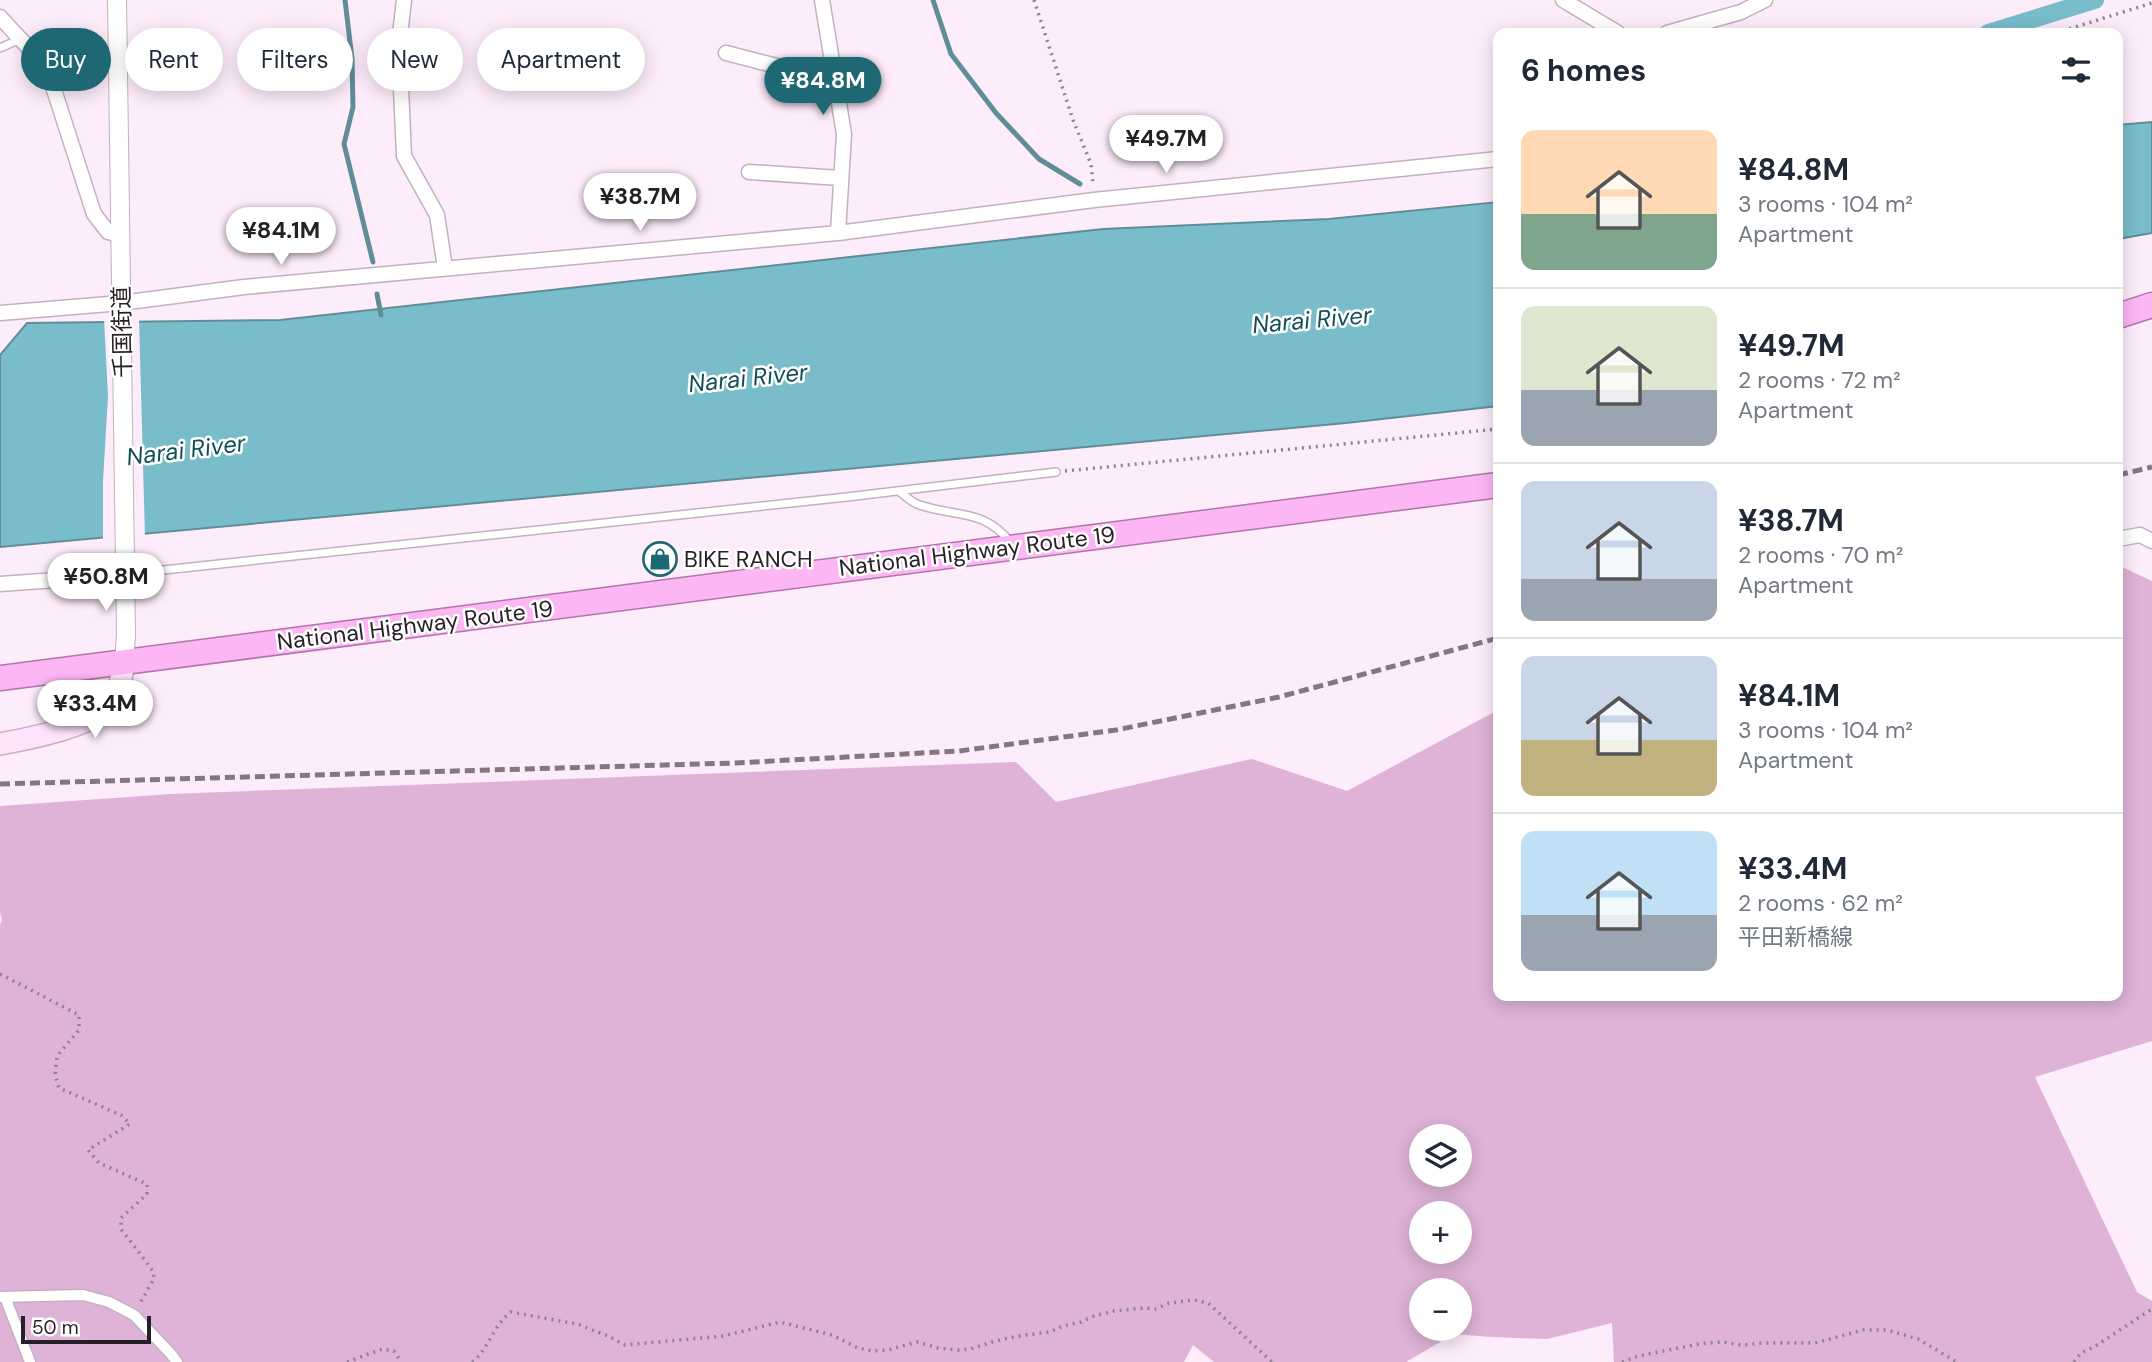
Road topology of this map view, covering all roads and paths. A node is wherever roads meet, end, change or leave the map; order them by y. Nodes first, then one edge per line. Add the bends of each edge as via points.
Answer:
1 (117, 0) edge
2 (404, 0) edge
3 (822, 0) edge
4 (1034, 0) edge
5 (1563, 0) edge
6 (1765, 0) edge
7 (2152, 3) edge
8 (0, 17) edge
9 (1610, 28) edge
10 (1685, 28) edge
11 (2072, 28) edge
12 (20, 39) junction
13 (0, 48) edge
14 (726, 53) dead end
15 (832, 72) junction
16 (1493, 160) edge
17 (749, 172) dead end
18 (840, 178) junction
19 (1094, 200) junction
20 (838, 233) junction
21 (120, 235) junction
22 (445, 268) junction
23 (2152, 305) edge
24 (122, 308) junction
25 (0, 313) edge
26 (2123, 314) edge
27 (1493, 429) edge
28 (1056, 472) joint
29 (1493, 486) edge
30 (898, 491) junction
31 (2123, 538) edge
32 (2152, 541) edge
33 (1013, 546) junction
34 (125, 569) junction
35 (0, 584) edge
36 (124, 663) junction
37 (0, 678) edge
38 (0, 744) edge
39 (0, 974) edge
40 (2, 1297) edge
41 (2152, 1309) edge
42 (134, 1315) junction
43 (30, 1362) edge
44 (177, 1362) edge
45 (347, 1362) edge
46 (401, 1362) edge
47 (472, 1362) edge
48 (1272, 1362) edge
49 (1622, 1362) edge
50 (1957, 1362) edge
51 (2074, 1362) edge

1 - 21 street, 千国街道
2 - 22 street via 399,43 404,156 436,215
3 - 15 street
4 - 19 path via 1091,164
5 - 9 street
6 - 10 street
7 - 11 path
8 - 12 street
12 - 13 lane
12 - 21 street via 48,71 94,214 108,232
14 - 15 street via 781,67
15 - 18 street via 844,134
16 - 19 street
17 - 18 street
18 - 20 street
19 - 20 street
20 - 22 street
21 - 24 street, 千国街道
22 - 24 street via 244,287
23 - 26 highway
24 - 25 street
24 - 34 street, 千国街道
27 - 28 path
28 - 30 lane
29 - 33 highway, National Highway Route 19
30 - 33 lane via 915,503 979,518 1000,529
30 - 34 lane
31 - 32 street via 2140,534
33 - 36 highway, National Highway Route 19
34 - 35 street
34 - 36 street, 千国街道
36 - 37 highway, National Highway Route 19
36 - 38 main road via 116,696 106,710 80,724
39 - 42 path via 79,1015 79,1030 57,1056 59,1088 121,1115 130,1124 88,1150 99,1163 147,1184 147,1194 121,1218 121,1229 153,1271 154,1279
40 - 42 street via 83,1295
40 - 43 street
41 - 51 path via 2081,1353
42 - 44 street
45 - 46 path via 382,1349 394,1351
47 - 48 path via 511,1312 577,1324 625,1345 723,1336 780,1322 873,1351 917,1342 958,1350 1050,1332 1114,1311 1156,1309 1194,1300 1208,1303
49 - 50 path via 1699,1344 1815,1343 1887,1330 1917,1339

